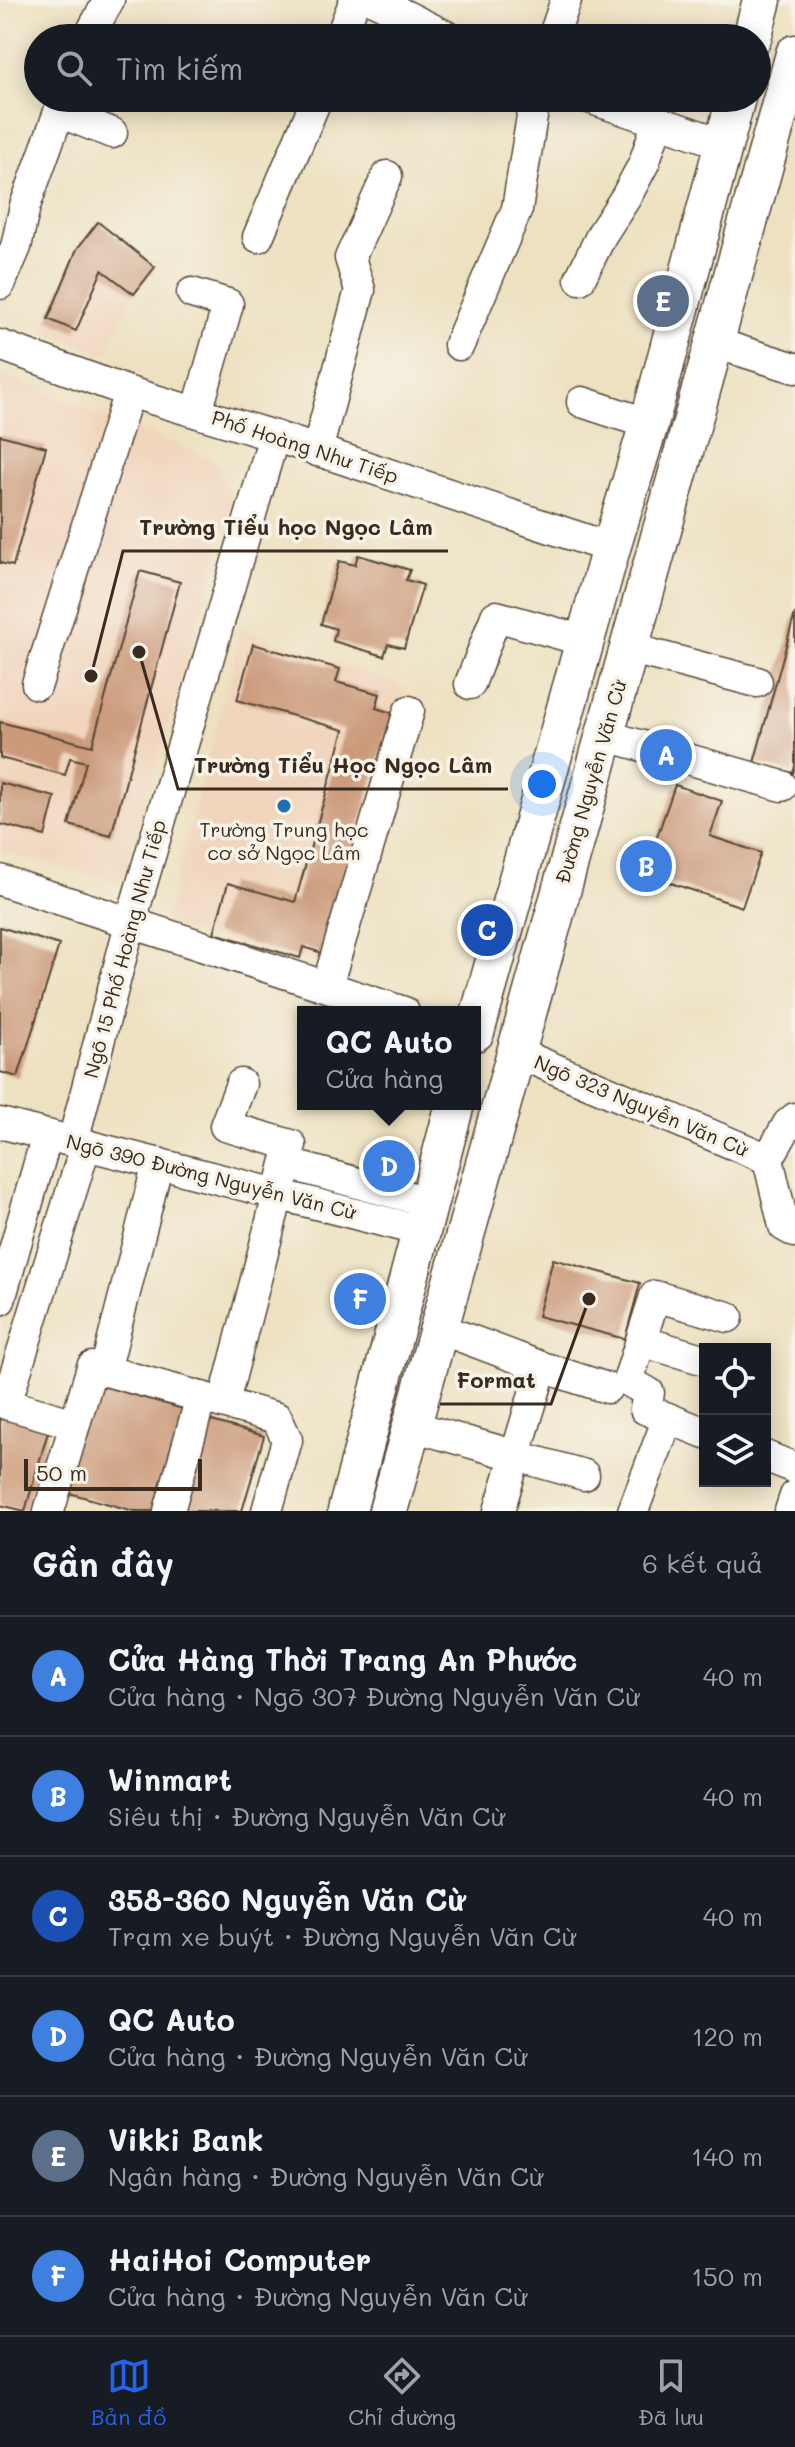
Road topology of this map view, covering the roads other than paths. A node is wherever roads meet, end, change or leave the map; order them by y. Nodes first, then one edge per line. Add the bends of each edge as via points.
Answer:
1 (109, 0) edge
2 (355, 0) edge
3 (566, 0) edge
4 (762, 0) edge
5 (390, 4) edge
6 (96, 24) edge
7 (346, 24) edge
8 (425, 24) edge
9 (558, 24) edge
10 (756, 24) edge
11 (795, 54) edge
12 (59, 112) edge
13 (74, 112) edge
14 (311, 112) edge
15 (533, 112) edge
16 (631, 112) edge
17 (732, 112) edge
18 (658, 121) junction
19 (112, 133) dead end
20 (724, 144) junction
21 (387, 176) dead end
22 (258, 237) dead end
23 (580, 279) dead end
24 (0, 284) edge
25 (192, 293) dead end
26 (715, 343) junction
27 (0, 345) edge
28 (459, 345) dead end
29 (795, 368) edge
30 (129, 392) junction
31 (582, 402) dead end
32 (197, 412) junction
33 (649, 424) junction
34 (274, 436) junction
35 (317, 451) junction
36 (611, 548) junction
37 (585, 641) junction
38 (628, 648) junction
39 (757, 682) dead end
40 (37, 684) dead end
41 (470, 684) dead end
42 (409, 711) dead end
43 (604, 735) junction
44 (782, 786) dead end
45 (0, 880) edge
46 (130, 924) junction
47 (327, 986) junction
48 (386, 1006) edge
49 (481, 1011) edge
50 (515, 1052) junction
51 (241, 1084) dead end
52 (453, 1110) edge
53 (795, 1118) edge
54 (0, 1123) edge
55 (69, 1140) junction
56 (768, 1159) junction
57 (158, 1163) junction
58 (288, 1164) junction
59 (280, 1195) junction
60 (425, 1216) junction
61 (795, 1232) edge
62 (0, 1300) edge
63 (728, 1317) dead end
64 (438, 1328) junction
65 (641, 1341) junction
66 (699, 1358) edge
67 (542, 1367) junction
68 (105, 1371) junction
69 (607, 1388) dead end
70 (212, 1400) junction
71 (668, 1418) junction
72 (75, 1424) junction
73 (699, 1424) edge
74 (412, 1426) junction
75 (515, 1456) junction
76 (771, 1458) edge
77 (795, 1468) edge
78 (584, 1475) dead end
79 (795, 1496) edge
80 (49, 1511) edge
81 (169, 1511) edge
82 (267, 1511) edge
83 (347, 1511) edge
84 (388, 1511) edge
85 (499, 1511) edge
86 (633, 1511) edge
87 (790, 1511) edge

1 - 6 street
2 - 7 street
3 - 9 street
4 - 10 main road
5 - 8 street
11 - 26 main road, Đường Nguyễn Văn Cừ
12 - 24 street
13 - 19 street
14 - 22 street
15 - 28 street via 517,209
16 - 18 street
17 - 20 main road
18 - 20 street
18 - 23 street via 644,163
20 - 33 main road
21 - 35 street via 350,258 360,290
25 - 32 street via 228,304
26 - 29 street
26 - 38 main road, Đường Nguyễn Văn Cừ
27 - 30 street, Phố Hoàng Như Tiếp
30 - 32 street, Phố Hoàng Như Tiếp
30 - 40 street
31 - 33 street
32 - 34 street, Phố Hoàng Như Tiếp
33 - 36 main road
34 - 35 street, Phố Hoàng Như Tiếp
34 - 46 street, Ngõ 15 Phố Hoàng Như Tiếp
35 - 36 street, Phố Hoàng Như Tiếp
36 - 37 main road
37 - 41 street via 496,616
37 - 49 main road
38 - 39 street
38 - 43 main road, Đường Nguyễn Văn Cừ
42 - 47 street
43 - 44 street
43 - 50 main road, Đường Nguyễn Văn Cừ
45 - 46 street
46 - 47 street
46 - 55 street, Ngõ 15 Phố Hoàng Như Tiếp
47 - 48 street
50 - 56 street, Ngõ 323 Nguyễn Văn Cừ
50 - 64 main road, Đường Nguyễn Văn Cừ
51 - 58 street via 225,1126 291,1145
52 - 60 main road
53 - 56 street
54 - 55 street, Ngõ 390 Đường Nguyễn Văn Cừ
55 - 57 street, Ngõ 390 Đường Nguyễn Văn Cừ
55 - 62 street
55 - 72 street via 6,1404
56 - 61 street via 784,1226
57 - 59 street, Ngõ 390 Đường Nguyễn Văn Cừ
57 - 68 street
58 - 59 street
58 - 60 street
59 - 60 street, Ngõ 390 Đường Nguyễn Văn Cừ
59 - 70 street
60 - 83 main road
63 - 65 street via 655,1296
64 - 67 street
64 - 74 main road, Đường Nguyễn Văn Cừ
65 - 66 street
65 - 71 street via 628,1381 649,1393 645,1409
67 - 69 street
67 - 75 street
68 - 70 street
68 - 72 street via 92,1367
70 - 81 street
70 - 82 street via 277,1418 287,1440
71 - 73 street
71 - 86 street
72 - 80 street
74 - 75 street
74 - 84 main road, Đường Nguyễn Văn Cừ
75 - 78 street
75 - 85 street
76 - 77 street
79 - 87 street

